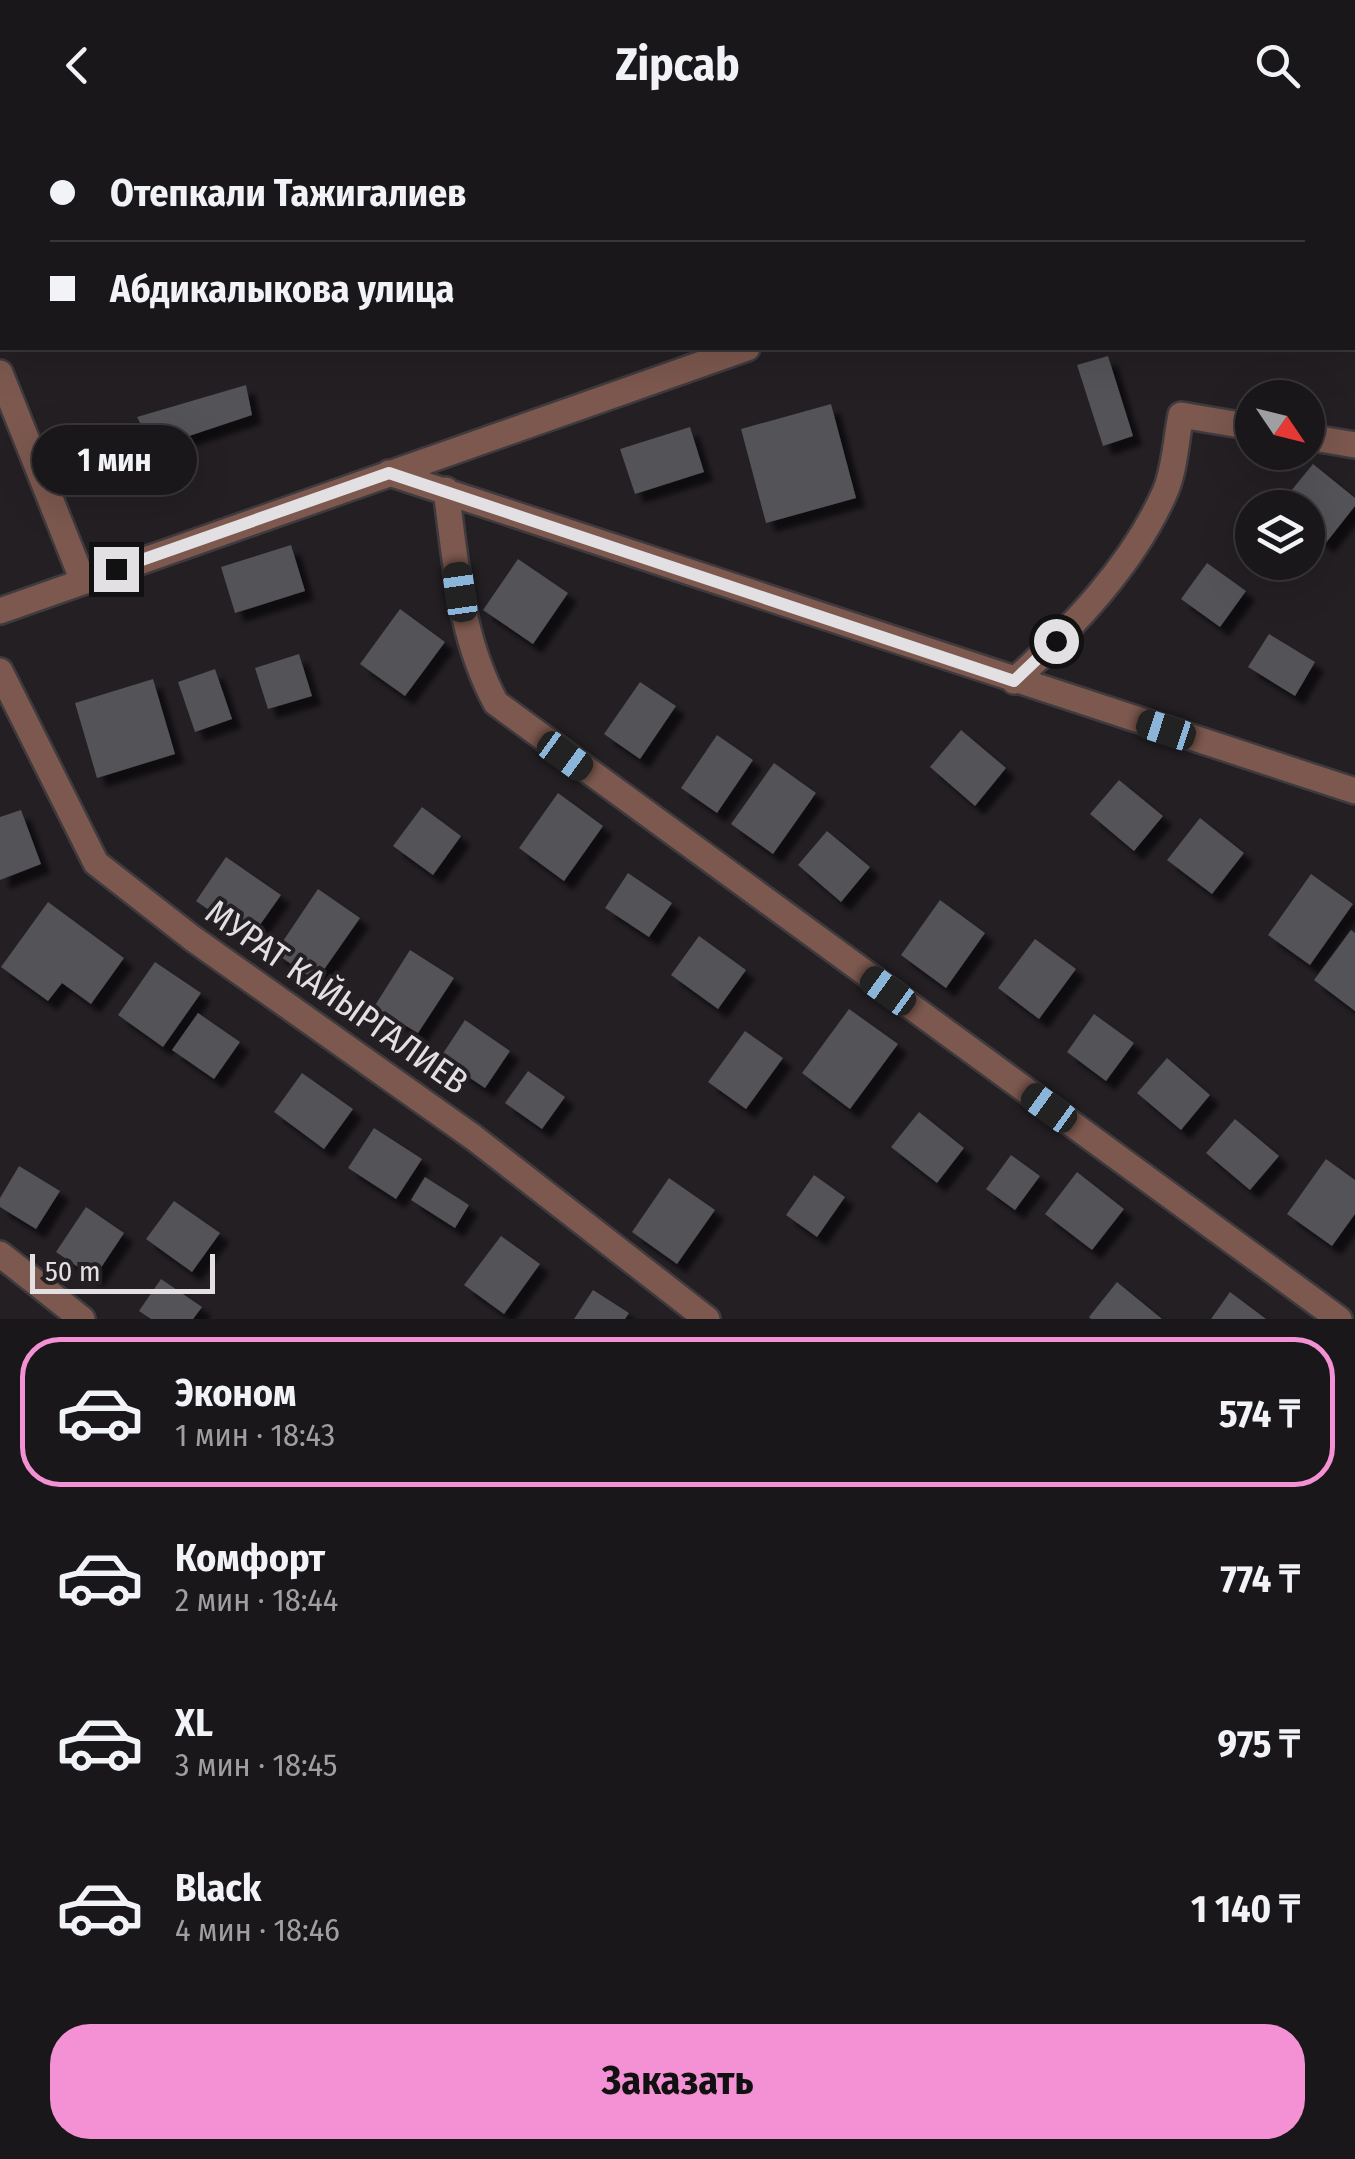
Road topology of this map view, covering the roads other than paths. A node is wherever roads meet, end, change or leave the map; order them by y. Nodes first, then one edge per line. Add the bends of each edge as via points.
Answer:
1 (741, 350) edge
2 (0, 373) edge
3 (1235, 425) edge
4 (1325, 440) edge
5 (1355, 445) edge
6 (389, 473) junction
7 (446, 490) junction
8 (82, 581) junction
9 (0, 611) edge
10 (0, 671) edge
11 (1014, 681) junction
12 (1355, 791) edge
13 (0, 1254) edge
14 (82, 1319) edge
15 (707, 1319) edge
16 (1339, 1319) edge

1 - 6 street
2 - 8 street
3 - 11 street via 1181,415 1166,490 1129,555
4 - 5 street
6 - 7 street
6 - 8 street
7 - 11 street
7 - 16 street via 465,626 476,667 496,703
8 - 9 street
10 - 15 street, МУРАТ КАЙЫРГАЛИЕВ via 96,863 473,1137
11 - 12 street
13 - 14 street

